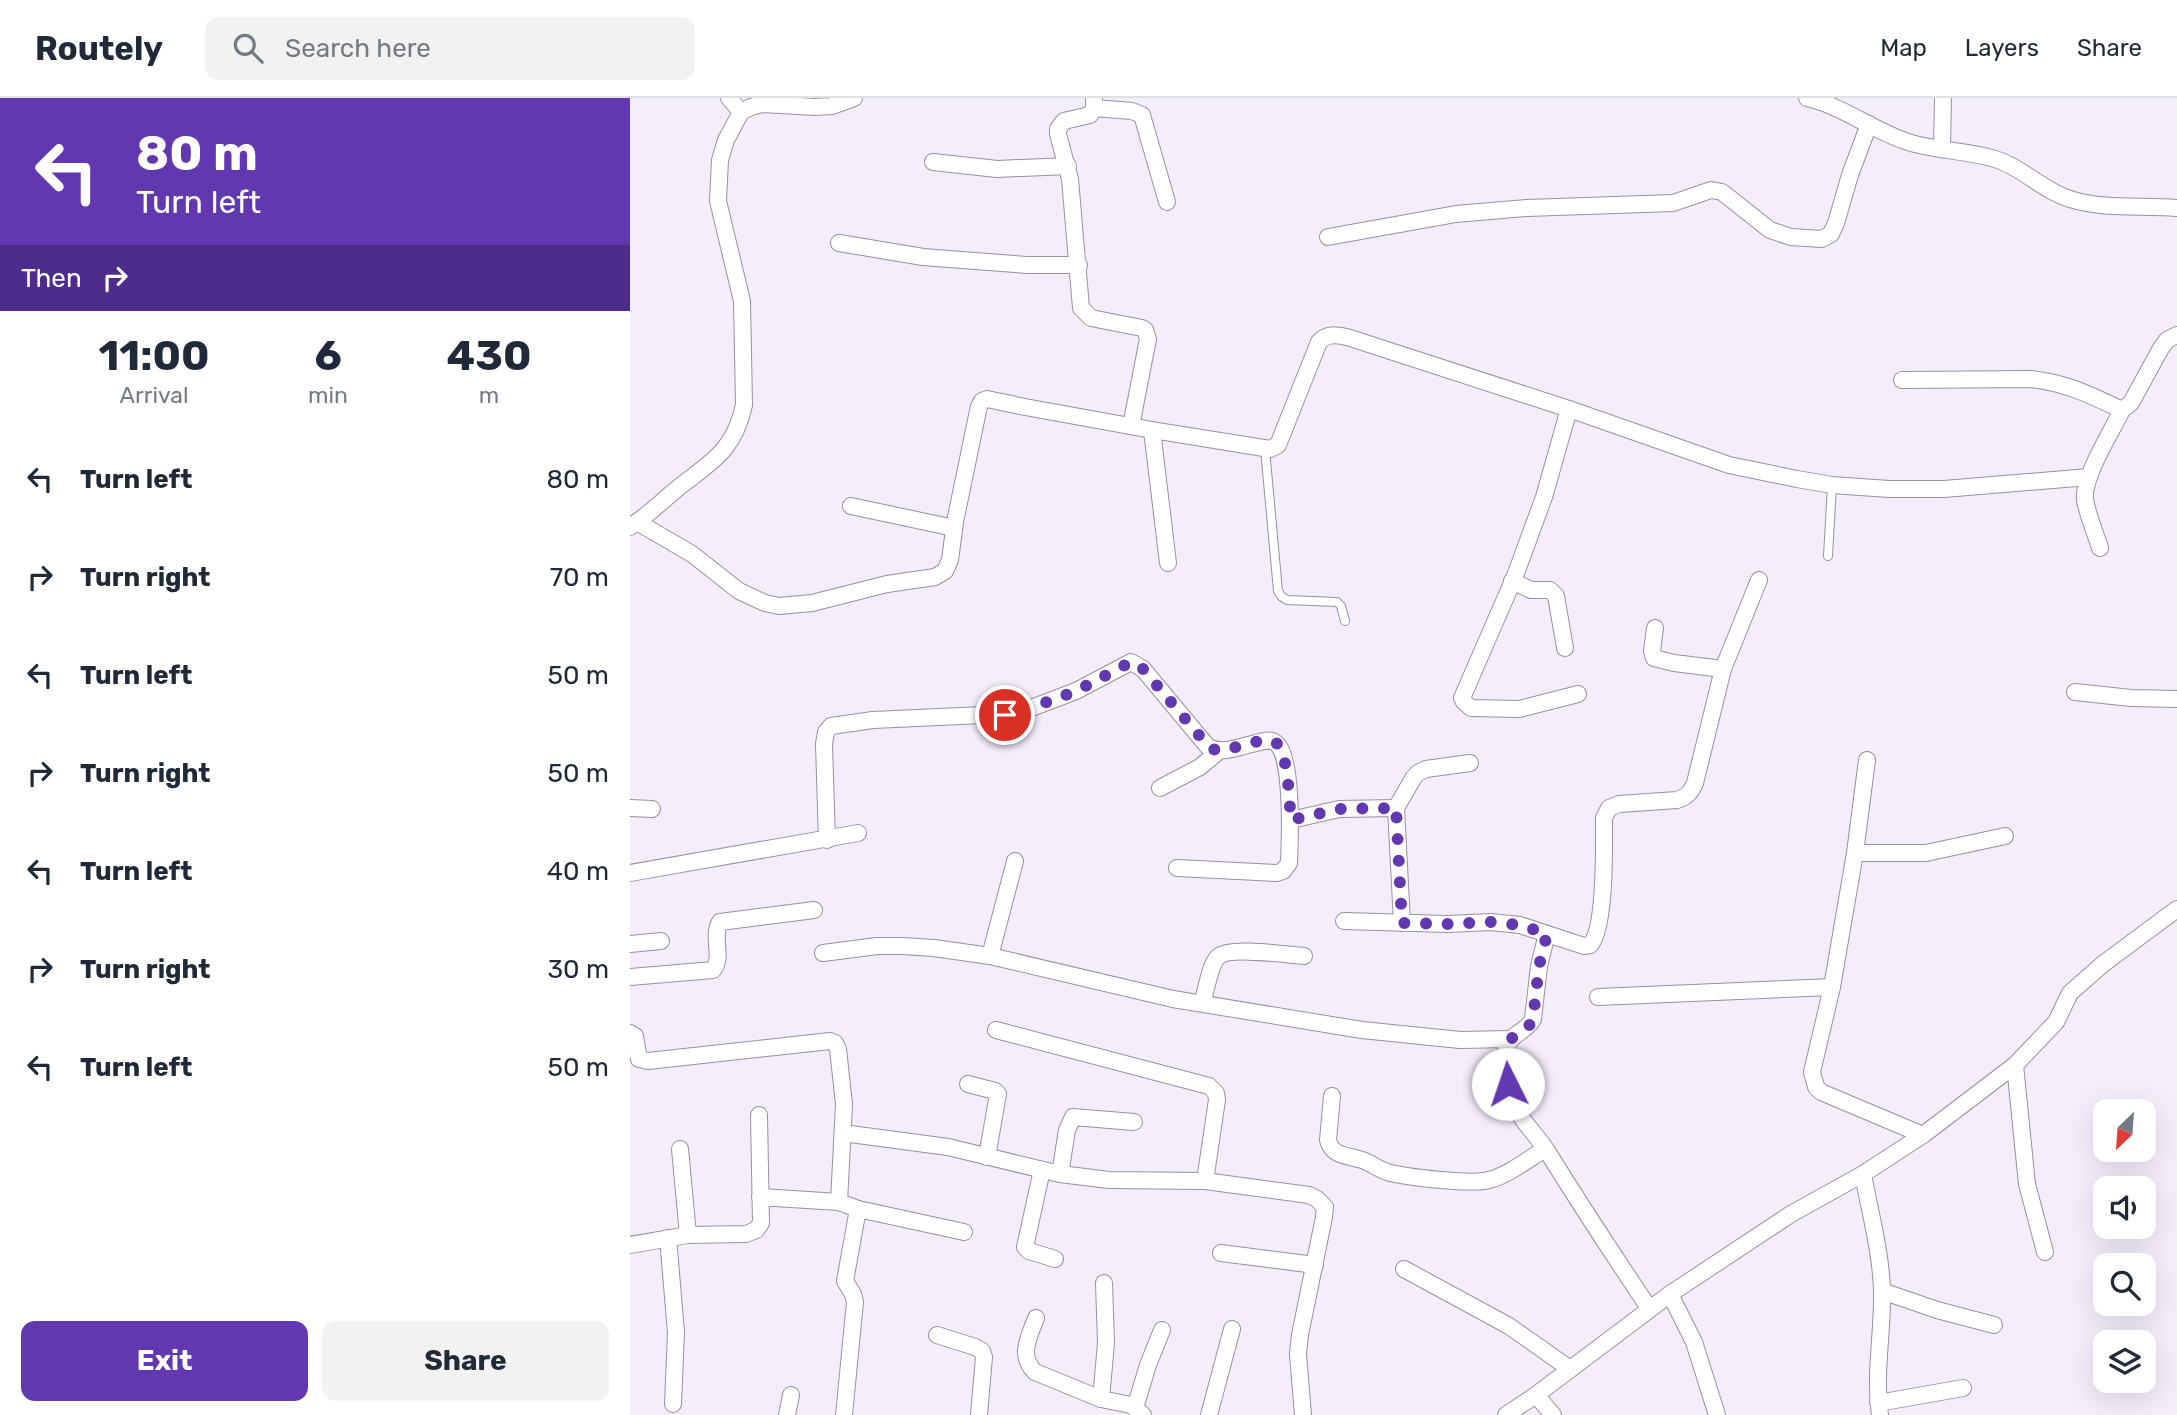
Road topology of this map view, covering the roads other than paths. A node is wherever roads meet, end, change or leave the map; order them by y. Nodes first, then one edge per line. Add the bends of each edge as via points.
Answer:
1 (729, 98) edge
2 (854, 98) edge
3 (1807, 98) edge
4 (1944, 98) edge
5 (1094, 103) edge
6 (740, 113) junction
7 (1869, 124) junction
8 (1942, 148) junction
9 (933, 162) dead end
10 (1068, 166) junction
11 (1167, 202) dead end
12 (2177, 208) edge
13 (1328, 237) dead end
14 (839, 243) dead end
15 (1079, 265) junction
16 (2177, 335) edge
17 (1902, 380) dead end
18 (1569, 409) junction
19 (2122, 410) junction
20 (1131, 426) junction
21 (1152, 430) junction
22 (1265, 449) junction
23 (2089, 477) junction
24 (1832, 485) junction
25 (851, 506) dead end
26 (633, 524) edge
27 (954, 528) junction
28 (2100, 548) dead end
29 (1828, 556) dead end
30 (1168, 563) dead end
31 (1759, 580) dead end
32 (1512, 581) junction
33 (1345, 621) dead end
34 (1655, 628) dead end
35 (1564, 648) dead end
36 (1723, 669) junction
37 (2075, 692) dead end
38 (1578, 694) dead end
39 (2177, 699) edge
40 (1219, 751) junction
41 (1867, 760) dead end
42 (1470, 763) dead end
43 (1160, 788) dead end
44 (630, 808) edge
45 (1396, 808) junction
46 (652, 809) dead end
47 (1291, 820) junction
48 (858, 833) dead end
49 (2005, 836) dead end
50 (827, 840) junction
51 (1855, 853) junction
52 (1015, 861) dead end
53 (1177, 868) dead end
54 (630, 873) edge
55 (2177, 909) edge
56 (814, 910) dead end
57 (1344, 922) dead end
58 (1402, 923) junction
59 (1547, 934) junction
60 (661, 941) dead end
61 (630, 944) edge
62 (823, 953) dead end
63 (990, 956) junction
64 (1304, 956) dead end
65 (630, 977) edge
66 (1832, 988) junction
67 (1598, 998) dead end
68 (1202, 1003) junction
69 (996, 1030) dead end
70 (630, 1032) edge
71 (1510, 1039) junction
72 (2015, 1065) junction
73 (968, 1084) dead end
74 (1332, 1096) dead end
75 (760, 1115) dead end
76 (1134, 1122) dead end
77 (843, 1133) junction
78 (1923, 1135) junction
79 (680, 1149) dead end
80 (1545, 1149) junction
81 (988, 1157) junction
82 (1042, 1170) junction
83 (1060, 1174) junction
84 (1863, 1174) junction
85 (1205, 1181) junction
86 (760, 1197) junction
87 (839, 1202) junction
88 (858, 1209) junction
89 (964, 1232) dead end
90 (688, 1235) junction
91 (668, 1238) junction
92 (630, 1245) edge
93 (2045, 1252) dead end
94 (1221, 1254) dead end
95 (1055, 1259) dead end
96 (1315, 1265) junction
97 (1404, 1269) dead end
98 (1104, 1283) dead end
99 (1882, 1291) junction
100 (1670, 1294) junction
101 (1649, 1308) junction
102 (1036, 1318) dead end
103 (1994, 1325) dead end
104 (1232, 1329) dead end
105 (1162, 1330) dead end
106 (936, 1335) dead end
107 (1570, 1368) junction
108 (1963, 1388) dead end
109 (791, 1395) dead end
110 (1536, 1395) junction
111 (1101, 1399) junction
112 (673, 1404) dead end
113 (1880, 1409) edge
114 (1139, 1412) edge
115 (787, 1415) edge
116 (844, 1415) edge
117 (979, 1415) edge
118 (1209, 1415) edge
119 (1303, 1415) edge
120 (1506, 1415) edge
121 (1553, 1415) edge
122 (1717, 1415) edge

1 - 6 street
2 - 6 street via 832,106 762,104
3 - 7 street
4 - 8 street
5 - 10 street via 1090,115 1060,124 1058,134
5 - 11 street via 1142,115
6 - 26 street via 720,160 718,201 742,301 741,421 718,457
7 - 8 street via 1909,142
7 - 13 street via 1836,223 1822,239 1770,230 1722,192 1711,190 1673,203 1456,214
8 - 12 street via 1997,159 2069,199
9 - 10 street via 997,169
10 - 15 street
14 - 15 street via 923,257
15 - 20 street via 1080,301 1086,314 1142,328 1146,334
16 - 19 street via 2161,348 2131,403
17 - 19 street via 2052,381
18 - 22 street via 1347,337 1327,335 1319,342 1278,445
18 - 24 street via 1729,465
18 - 32 street via 1544,497
19 - 23 street
20 - 21 street
20 - 27 street via 982,401
21 - 22 street
21 - 30 street
22 - 33 lane via 1278,591 1287,600 1337,602
23 - 24 street via 1944,489
23 - 28 street via 2086,502
24 - 29 lane
25 - 27 street
26 - 27 street via 686,550 739,591 779,606 935,577 948,566
31 - 36 street
32 - 35 street via 1554,593
32 - 38 street via 1463,692 1464,702 1476,709 1519,709
34 - 36 street via 1654,658
36 - 59 street via 1691,791 1677,800 1619,804 1606,812 1604,875 1594,942 1584,946
37 - 39 street
40 - 43 street
40 - 47 street via 1265,741 1278,745 1285,757
40 - 50 street via 1205,744 1143,669 1131,662 1076,691 1005,715 831,726 824,744
41 - 51 street
42 - 45 street via 1418,773
44 - 46 street
45 - 47 street via 1339,809
45 - 58 street
47 - 53 street via 1289,863 1283,871
48 - 50 street
49 - 51 street via 1926,853
50 - 54 street
51 - 66 street
52 - 63 street
55 - 72 street via 2070,993 2056,1022
56 - 65 street via 720,922 713,971
57 - 58 street
58 - 59 street via 1491,922
59 - 71 street via 1533,1019 1530,1027
60 - 61 street
62 - 63 street via 903,946
63 - 68 street
64 - 68 street via 1222,954 1213,964
66 - 67 street
66 - 78 street via 1812,1072 1816,1087
68 - 71 street via 1362,1030 1460,1040
69 - 85 street via 1209,1086 1217,1100
70 - 77 street via 639,1059 648,1061 835,1043 843,1092
71 - 80 street via 1506,1050 1511,1099
72 - 78 street
72 - 93 street via 2027,1184
73 - 81 street via 999,1094
74 - 80 street via 1328,1140 1333,1150 1405,1176 1490,1180
75 - 86 street
76 - 83 street via 1073,1117
77 - 81 street
77 - 87 street
78 - 84 street
79 - 90 street
80 - 101 street
81 - 82 street
82 - 83 street
82 - 95 street via 1025,1247
83 - 85 street via 1109,1180
84 - 99 street
84 - 100 street via 1791,1214
85 - 96 street via 1317,1199 1325,1207
86 - 87 street
86 - 90 street via 761,1223 751,1233
87 - 88 street
88 - 89 street
88 - 116 street via 845,1281 855,1302
90 - 91 street
91 - 92 street
91 - 112 street via 676,1332
94 - 96 street
96 - 119 street via 1298,1354
97 - 107 street via 1509,1325
98 - 111 street
99 - 103 street
99 - 113 street via 1877,1370
100 - 101 street
100 - 122 street via 1694,1342
101 - 107 street
102 - 111 street via 1025,1350 1028,1366
104 - 118 street
105 - 114 street via 1148,1365
106 - 117 street via 982,1351
107 - 110 street
108 - 113 street
109 - 115 street
110 - 120 street
110 - 121 street
111 - 114 street via 1125,1403

